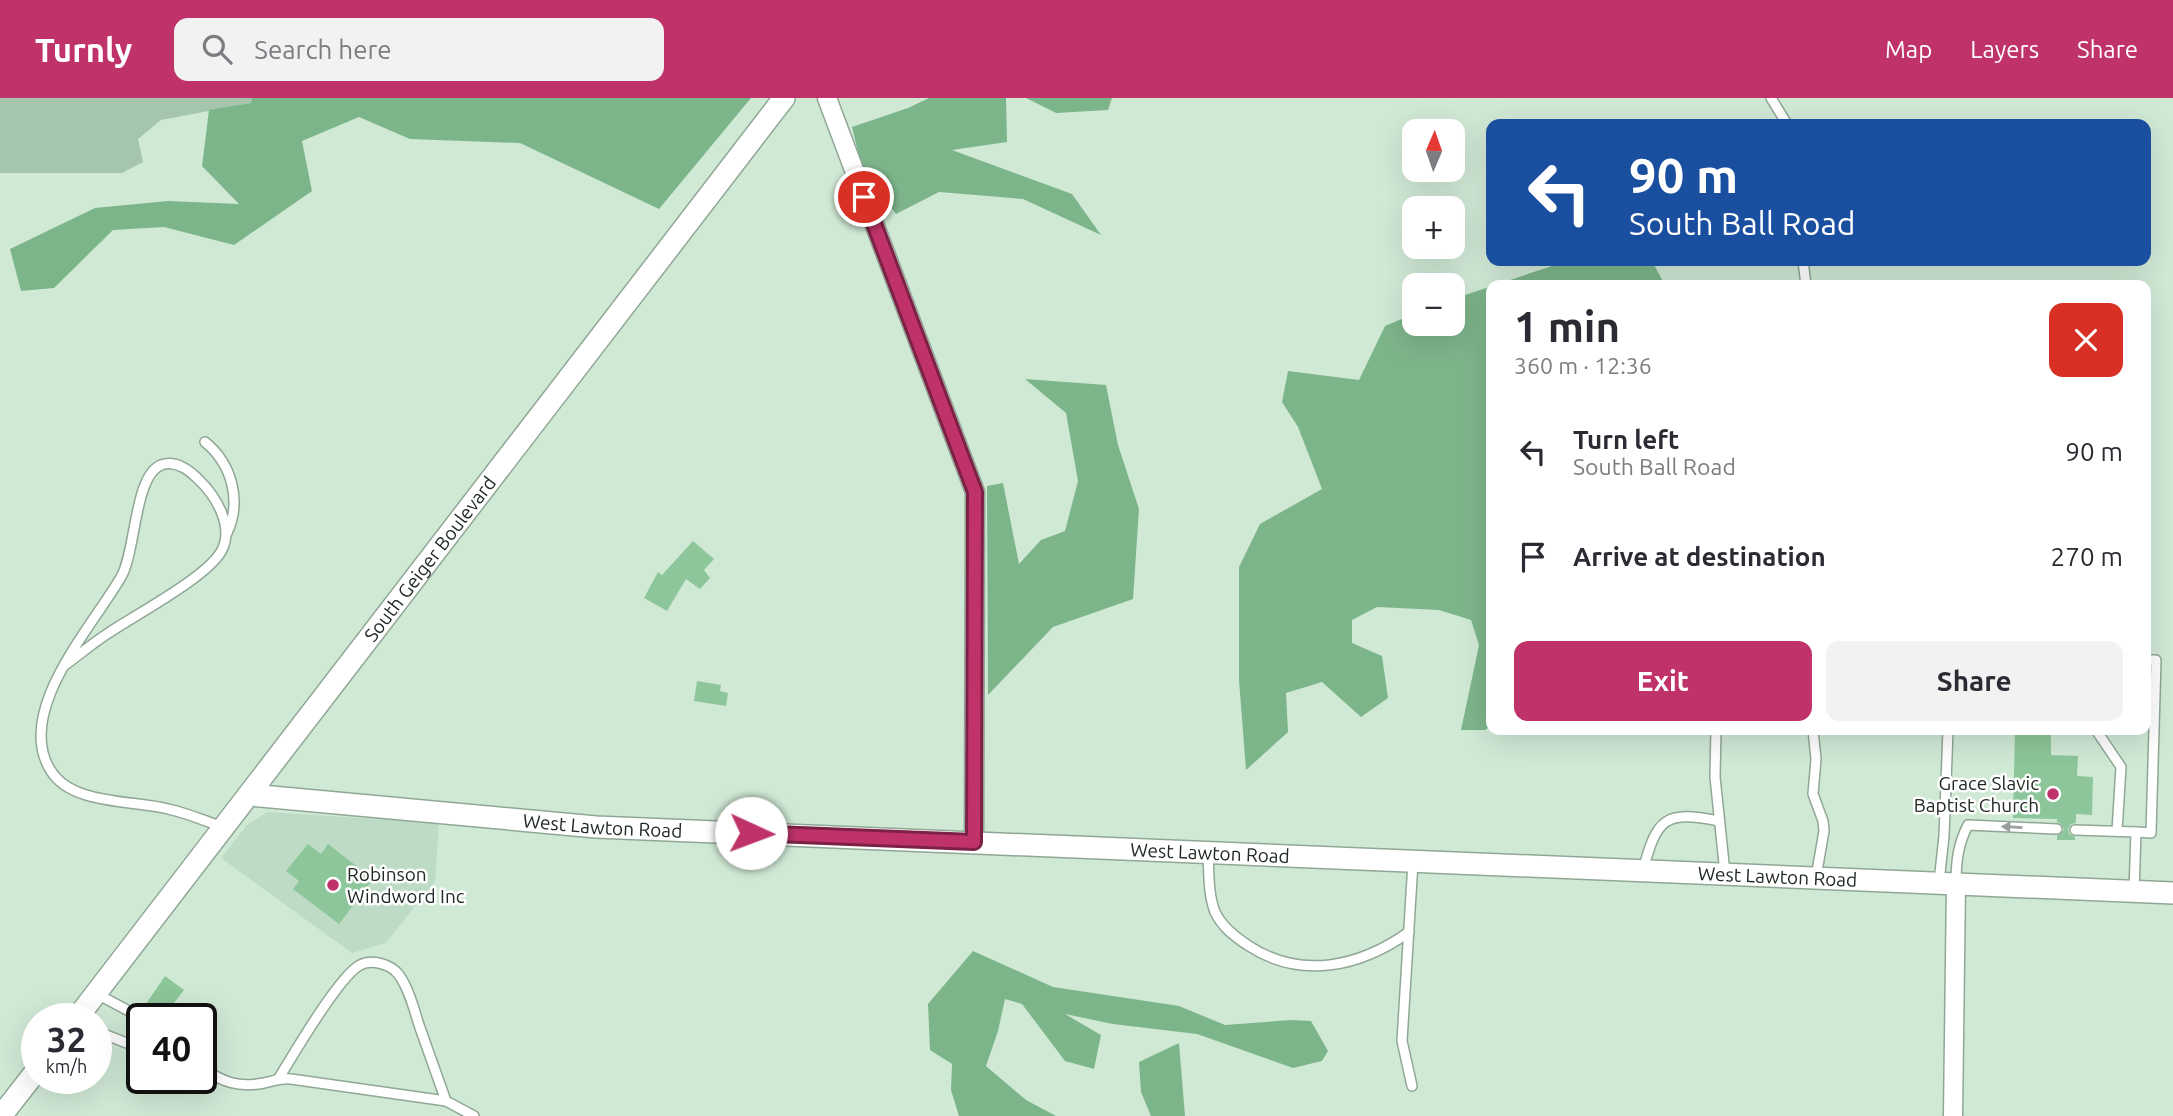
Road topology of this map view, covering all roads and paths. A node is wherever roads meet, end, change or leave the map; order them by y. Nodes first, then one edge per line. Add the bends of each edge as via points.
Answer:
1 (784, 98) edge
2 (827, 98) edge
3 (1771, 98) edge
4 (1784, 119) edge
5 (205, 442) dead end
6 (227, 533) junction
7 (2151, 660) edge
8 (65, 665) junction
9 (1716, 735) edge
10 (1814, 735) edge
11 (1948, 735) edge
12 (2099, 735) edge
13 (250, 795) junction
14 (1718, 821) junction
15 (225, 827) junction
16 (2057, 829) dead end
17 (2076, 830) dead end
18 (2117, 831) junction
19 (2136, 832) junction
20 (974, 842) junction
21 (1208, 852) junction
22 (1413, 860) junction
23 (1643, 870) junction
24 (1725, 873) junction
25 (1816, 877) junction
26 (1947, 882) junction
27 (2134, 891) junction
28 (2173, 893) edge
29 (1409, 932) junction
30 (96, 994) junction
31 (89, 1003) edge
32 (126, 1010) edge
33 (279, 1078) junction
34 (217, 1079) edge
35 (1412, 1086) dead end
36 (21, 1090) edge
37 (446, 1101) junction
38 (1, 1116) edge
39 (474, 1116) edge
40 (1954, 1116) edge

1 - 13 street, South Geiger Boulevard
2 - 20 street via 975,492
3 - 4 lane
5 - 6 lane via 225,463 232,484 234,508
6 - 8 lane via 223,548 206,568
6 - 8 lane via 220,509 199,480 171,464 154,470 138,505 122,576
7 - 19 lane via 2157,660 2151,833
8 - 15 lane via 45,704 42,723 43,748 58,781 106,800 167,809
9 - 14 lane
10 - 25 lane via 1813,794 1824,831
11 - 26 lane
12 - 18 lane via 2121,767
13 - 15 street, South Geiger Boulevard
13 - 20 street, West Lawton Road via 596,827
14 - 23 lane via 1690,815 1662,824 1651,839
14 - 24 lane
15 - 30 street, South Geiger Boulevard
16 -> 26 lane via 1968,825
17 - 18 lane
18 - 19 lane
19 - 27 lane
20 - 21 street, West Lawton Road
21 - 22 street, West Lawton Road
21 - 29 lane via 1215,912 1235,937 1264,956 1307,967 1328,967 1377,952
22 - 23 street, West Lawton Road
22 - 29 lane
23 - 24 street, West Lawton Road
24 - 25 street, West Lawton Road
25 - 26 street, West Lawton Road
26 - 27 street, West Lawton Road
26 - 40 street
27 - 28 street, West Lawton Road
29 - 35 lane via 1402,1041
30 - 31 street, South Geiger Boulevard
30 - 32 lane
33 - 34 lane via 249,1086
33 - 37 lane
33 - 37 lane via 349,973 374,962 398,974
36 - 38 street
37 - 39 lane

